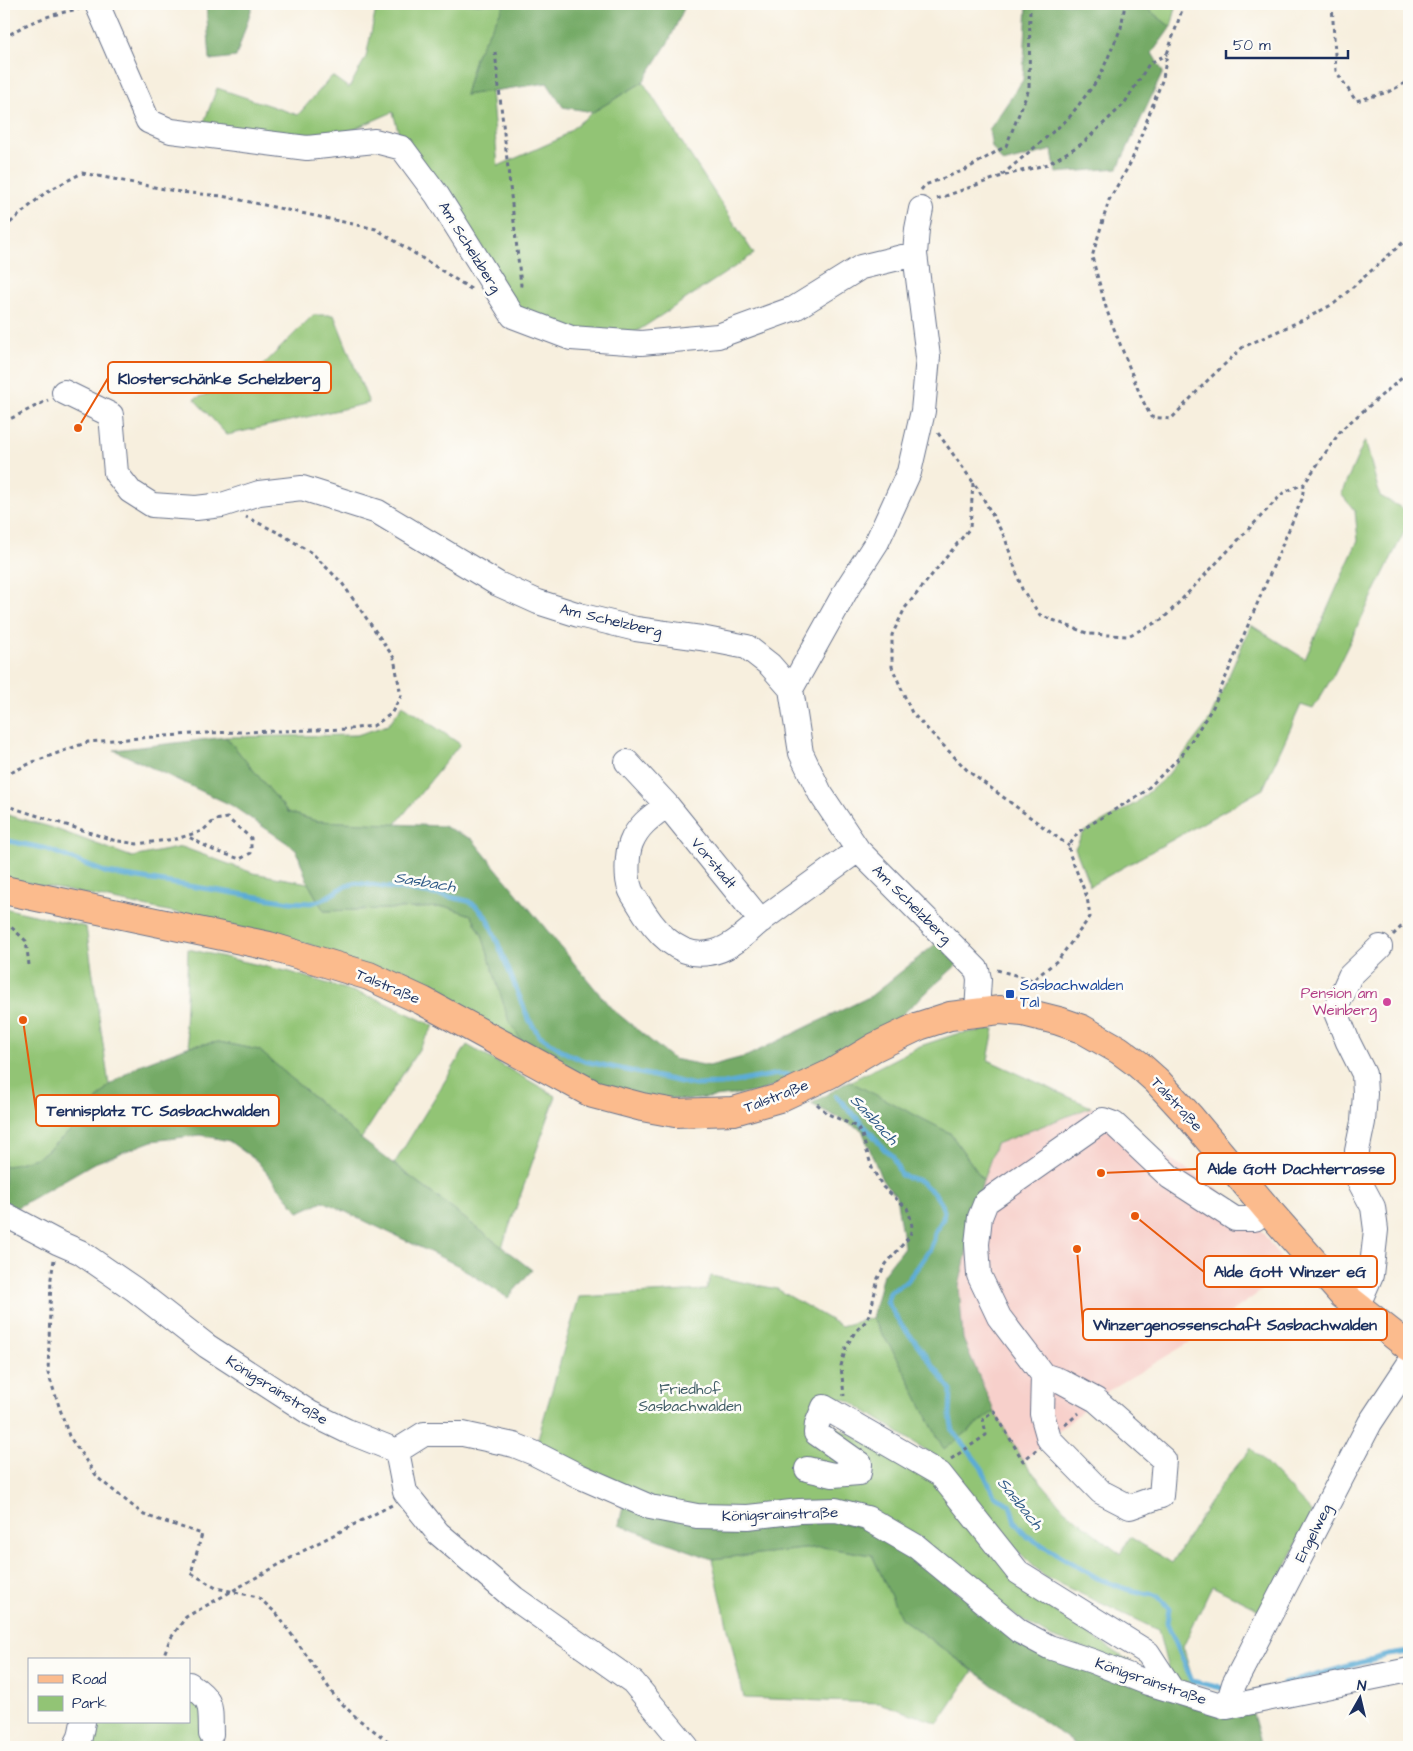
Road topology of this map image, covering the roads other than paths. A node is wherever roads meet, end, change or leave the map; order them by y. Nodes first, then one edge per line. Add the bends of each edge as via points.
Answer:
1 (97, 5) edge
2 (922, 209) road end
3 (915, 254) junction
4 (64, 392) road end
5 (791, 689) junction
6 (627, 762) dead end
7 (667, 805) junction
8 (858, 850) junction
9 (4, 890) edge
10 (761, 921) junction
11 (1380, 947) dead end
12 (977, 1012) junction
13 (1268, 1209) junction
14 (4, 1214) edge
15 (1357, 1307) junction
16 (1409, 1347) edge
17 (1409, 1364) edge
18 (1044, 1374) junction
19 (397, 1451) junction
20 (807, 1469) dead end
21 (1409, 1670) edge
22 (190, 1685) edge
23 (1172, 1690) junction
24 (1227, 1707) junction
25 (83, 1724) edge
26 (211, 1734) dead end
27 (75, 1747) edge
28 (687, 1747) edge

1 - 3 street, Am Schelzberg via 148,122 171,131 307,148 375,141 402,148 437,195 513,316 571,338 641,342 718,336 795,308 861,268
2 - 3 street via 916,229
3 - 5 street via 928,357 923,411 908,472 877,542
4 - 5 street, Am Schelzberg via 111,415 116,473 130,491 152,505 196,508 222,505 259,493 302,488 378,512 498,584 538,602 579,616 636,629 747,647 770,664
5 - 8 street, Am Schelzberg via 801,753 820,793
6 - 7 street, Vorstadt
7 - 10 street, Vorstadt
7 - 10 street via 643,822 631,843 628,862 630,888 660,933 690,953 709,953 729,947
8 - 10 street
8 - 12 street, Am Schelzberg via 977,970
9 - 12 main road, Talstraße via 269,946 369,976 422,1001 593,1094 675,1114 734,1111 772,1100 830,1074 919,1026
11 - 15 street via 1350,976 1336,1010 1364,1074 1357,1177 1373,1207 1376,1230 1371,1275
12 - 13 main road, Talstraße via 1023,1012 1051,1019 1082,1029 1119,1050 1164,1088
13 - 15 main road, Talstraße
13 - 18 street via 1255,1219 1235,1219 1170,1177 1114,1124 1103,1120 986,1202 980,1217 977,1244 979,1276 999,1317
14 - 19 street, Königsrainstraße via 80,1252 207,1346 310,1413
15 - 16 main road, Talstraße
17 - 24 street, Engelweg via 1370,1423 1234,1684
18 - 18 street via 1042,1414 1049,1439 1101,1492 1130,1507 1161,1496 1164,1460 1096,1400
19 - 23 street, Königsrainstraße via 424,1434 463,1434 514,1445 650,1507 697,1516 748,1518 836,1510 867,1518 917,1547 1019,1631 1049,1647
19 - 28 street via 405,1492 438,1533 514,1598 633,1682
20 - 23 street via 833,1474 859,1473 860,1464 816,1432 824,1407 940,1474 1018,1572 1148,1653
21 - 24 street, Königsrainstraße
22 - 26 street via 204,1694 210,1706
23 - 24 street, Königsrainstraße
25 - 27 street

